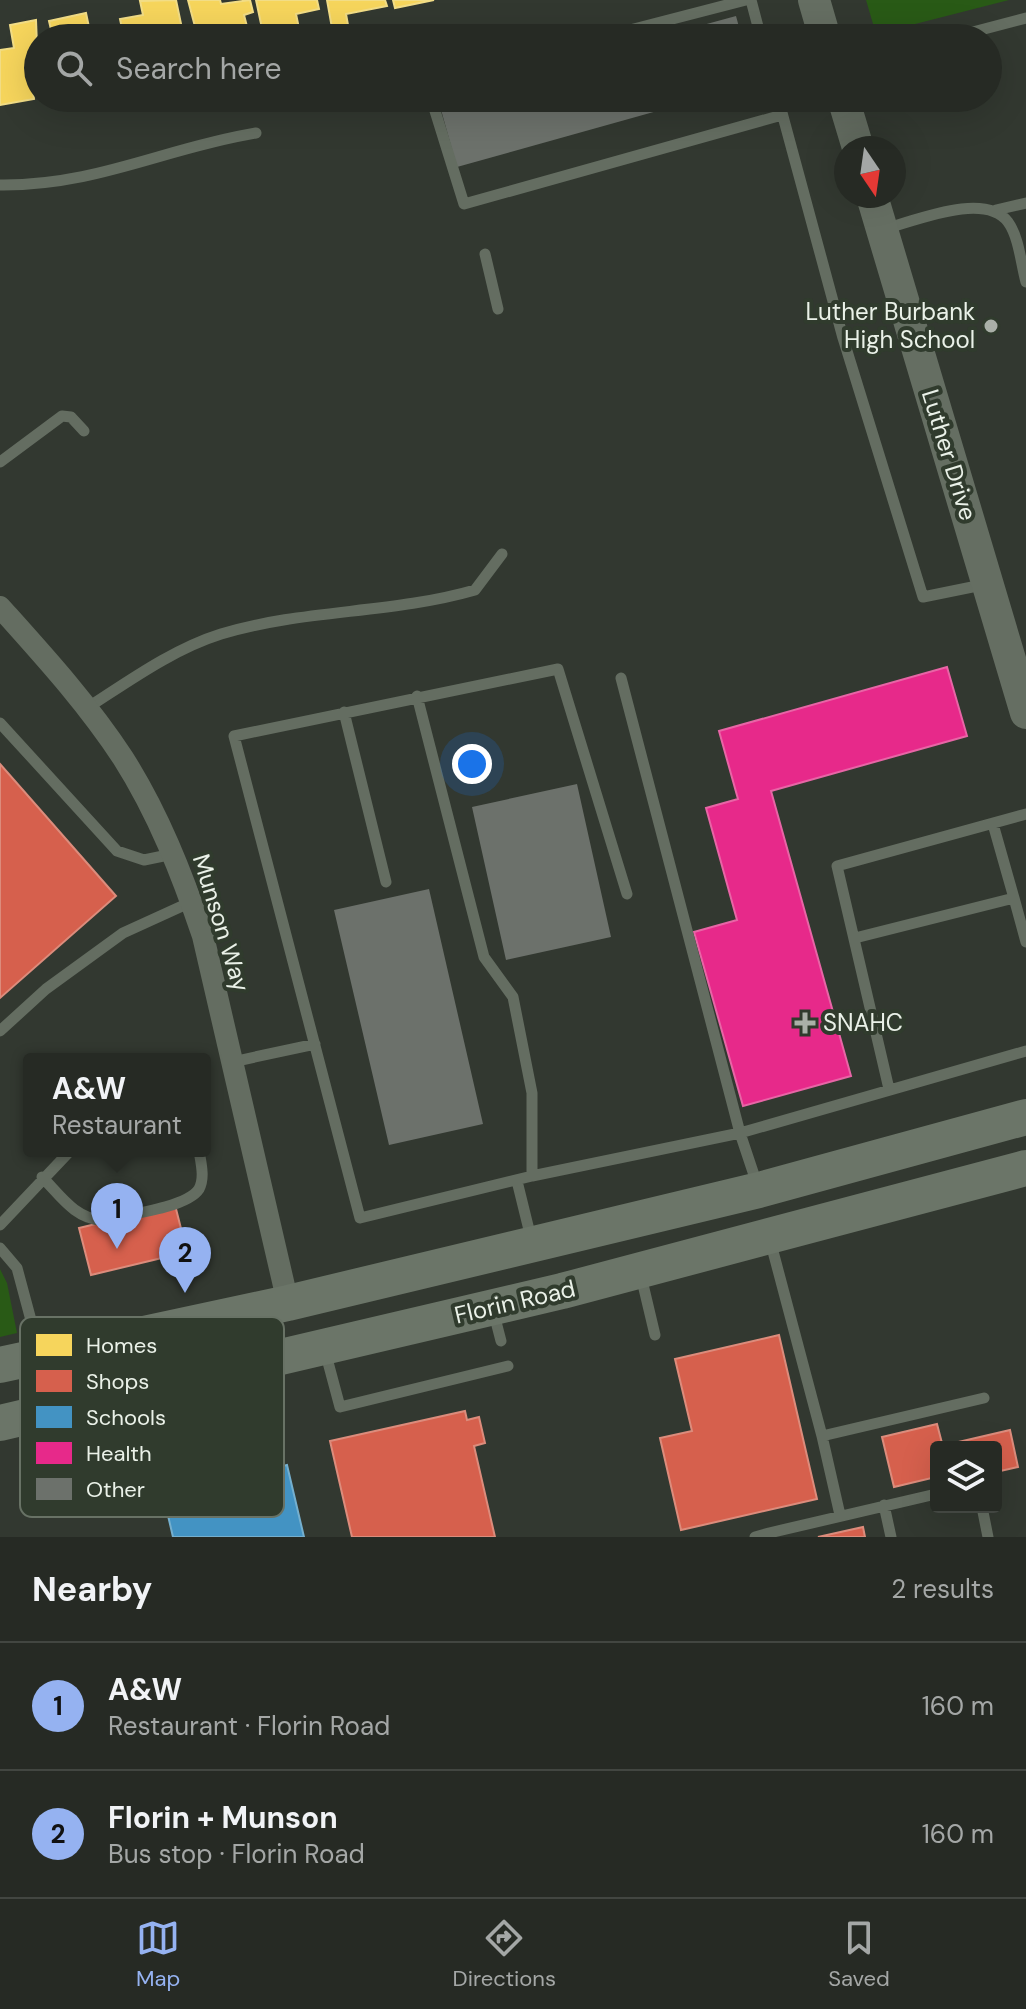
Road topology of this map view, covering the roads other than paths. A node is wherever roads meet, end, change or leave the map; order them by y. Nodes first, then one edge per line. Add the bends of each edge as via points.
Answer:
1 (748, 0) edge
2 (814, 0) edge
3 (1026, 18) edge
4 (654, 24) edge
5 (756, 24) edge
6 (821, 24) edge
7 (1002, 24) edge
8 (435, 112) edge
9 (781, 112) edge
10 (847, 112) edge
11 (782, 115) junction
12 (256, 133) dead end
13 (854, 136) edge
14 (0, 185) edge
15 (1026, 203) edge
16 (876, 208) edge
17 (996, 210) junction
18 (882, 230) junction
19 (485, 254) dead end
20 (1026, 282) edge
21 (498, 309) dead end
22 (84, 431) dead end
23 (0, 462) edge
24 (502, 554) dead end
25 (987, 584) junction
26 (0, 607) edge
27 (1017, 653) edge
28 (621, 678) dead end
29 (417, 696) junction
30 (87, 708) junction
31 (344, 712) junction
32 (1026, 713) edge
33 (0, 723) edge
34 (1026, 814) edge
35 (993, 824) junction
36 (173, 854) junction
37 (386, 882) dead end
38 (627, 894) dead end
39 (1014, 898) junction
40 (191, 902) junction
41 (855, 938) junction
42 (1026, 942) edge
43 (0, 1031) edge
44 (315, 1044) junction
45 (1026, 1051) edge
46 (232, 1062) junction
47 (889, 1089) junction
48 (1026, 1117) edge
49 (740, 1133) junction
50 (64, 1157) edge
51 (200, 1157) edge
52 (1026, 1168) edge
53 (532, 1176) junction
54 (42, 1177) junction
55 (517, 1181) junction
56 (759, 1190) junction
57 (0, 1225) edge
58 (770, 1238) junction
59 (532, 1244) junction
60 (0, 1248) edge
61 (471, 1259) junction
62 (640, 1271) junction
63 (288, 1303) junction
64 (30, 1317) edge
65 (224, 1317) edge
66 (276, 1317) edge
67 (655, 1335) dead end
68 (324, 1347) junction
69 (284, 1356) edge
70 (20, 1361) edge
71 (0, 1365) edge
72 (508, 1366) dead end
73 (984, 1398) dead end
74 (20, 1418) edge
75 (0, 1423) edge
76 (822, 1436) junction
77 (930, 1495) edge
78 (884, 1505) junction
79 (983, 1513) edge
80 (840, 1515) junction
81 (769, 1535) edge
82 (755, 1537) edge
83 (891, 1537) edge
84 (988, 1537) edge

1 - 4 lane
1 - 5 lane
2 - 6 street
3 - 7 lane
8 - 11 lane via 464,204
9 - 11 lane
10 - 13 street
11 - 25 lane via 843,338 923,597
12 - 14 lane via 209,141 78,180
15 - 17 lane
16 - 18 street, Luther Drive
17 - 18 lane via 977,206
17 - 20 lane via 1009,223
18 - 25 street, Luther Drive
19 - 21 lane
22 - 23 lane via 71,417 62,416
24 - 30 lane via 475,590 220,634 153,666
25 - 27 street, Luther Drive
26 - 30 street, Munson Way
27 - 32 street, Luther Drive
28 - 49 lane
29 - 31 lane
29 - 38 lane via 558,669
29 - 53 lane via 484,957 513,997 532,1093
30 - 36 street, Munson Way via 123,759
31 - 37 lane
31 - 44 lane via 234,736
33 - 36 lane via 117,851 144,860
34 - 35 lane
35 - 39 lane
35 - 41 lane via 837,866
36 - 40 street, Munson Way
39 - 41 lane
39 - 42 lane
40 - 43 lane via 123,933 46,989
40 - 46 street, Munson Way
41 - 47 lane
44 - 46 lane
44 - 55 lane via 360,1218
45 - 47 lane
46 - 63 street, Munson Way
47 - 49 lane
48 - 56 main road
49 - 53 lane
49 - 56 lane
50 - 54 lane
51 - 54 lane via 202,1178 187,1200 102,1220 88,1220 75,1211
52 - 58 main road, Florin Road
53 - 55 lane
54 - 57 lane
55 - 59 lane
56 - 59 main road
58 - 62 main road, Florin Road
58 - 76 lane
59 - 61 main road
60 - 64 lane via 17,1268
61 - 63 main road
61 - 68 main road via 454,1282 338,1316 328,1326
62 - 67 lane
62 - 68 main road, Florin Road via 497,1324
63 - 65 main road
63 - 66 main road
68 - 69 main road, Florin Road
68 - 72 lane via 340,1407
70 - 71 main road
73 - 76 lane
74 - 75 main road, Florin Road
76 - 80 lane
77 - 78 lane
78 - 80 lane
78 - 83 lane
79 - 84 lane
80 - 81 lane
81 - 82 lane

